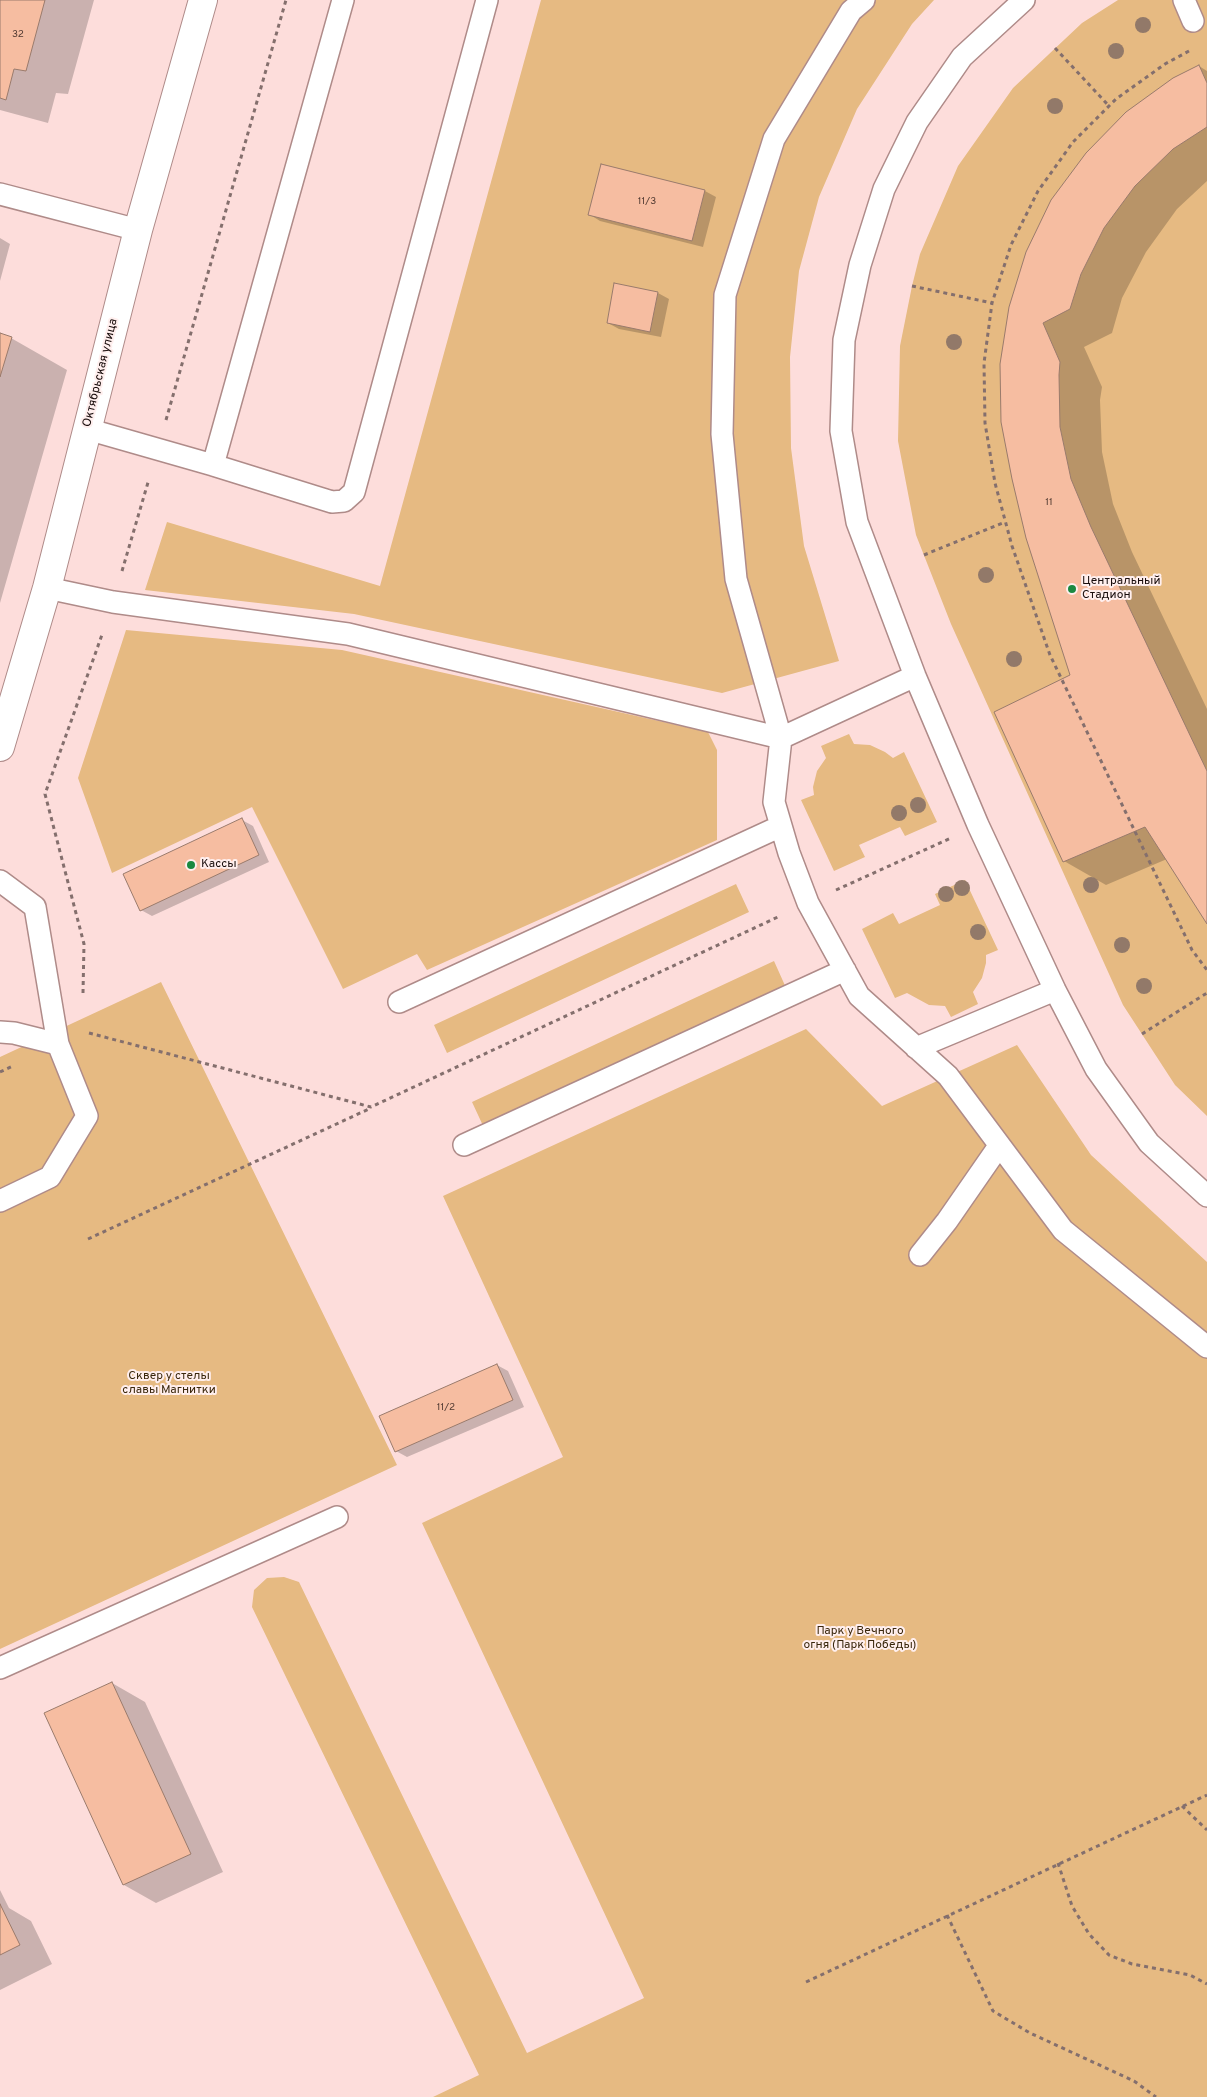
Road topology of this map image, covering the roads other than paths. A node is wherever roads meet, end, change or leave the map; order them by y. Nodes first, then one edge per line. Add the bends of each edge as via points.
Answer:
1 (203, 0) edge
2 (344, 0) edge
3 (488, 0) edge
4 (864, 0) edge
5 (1024, 0) edge
6 (1184, 0) edge
7 (1194, 22) dead end
8 (0, 194) edge
9 (138, 230) junction
10 (87, 429) junction
11 (213, 465) junction
12 (47, 588) junction
13 (915, 676) junction
14 (781, 738) junction
15 (0, 746) edge
16 (781, 826) junction
17 (0, 882) edge
18 (845, 970) junction
19 (1055, 990) junction
20 (400, 1002) dead end
21 (0, 1032) edge
22 (58, 1044) junction
23 (916, 1048) junction
24 (464, 1145) dead end
25 (999, 1146) junction
26 (1207, 1196) edge
27 (0, 1202) edge
28 (920, 1255) dead end
29 (1207, 1348) edge
30 (337, 1516) dead end
31 (0, 1668) edge

1 - 9 main road, Октябрьская улица
2 - 11 lane
3 - 11 lane via 354,492 344,501 332,502
4 - 14 lane via 852,11 774,138 725,295 722,434 736,579
5 - 13 lane via 962,57 917,122 884,189 860,265 844,340 841,431 857,522
6 - 7 lane
8 - 9 lane
9 - 10 main road, Октябрьская улица
10 - 11 lane
10 - 12 main road, Октябрьская улица
12 - 14 lane via 113,602 348,634
12 - 15 main road, Октябрьская улица
13 - 14 lane
13 - 19 lane via 978,825
14 - 16 lane via 774,802
16 - 18 lane via 808,903
16 - 20 lane
17 - 22 lane via 35,907
18 - 23 lane via 859,996
18 - 24 lane
19 - 23 lane
19 - 26 lane via 1096,1069 1149,1143
21 - 22 lane
22 - 27 lane via 88,1116 50,1177
23 - 25 lane via 948,1076
25 - 28 lane
25 - 29 lane via 1063,1230
30 - 31 lane

